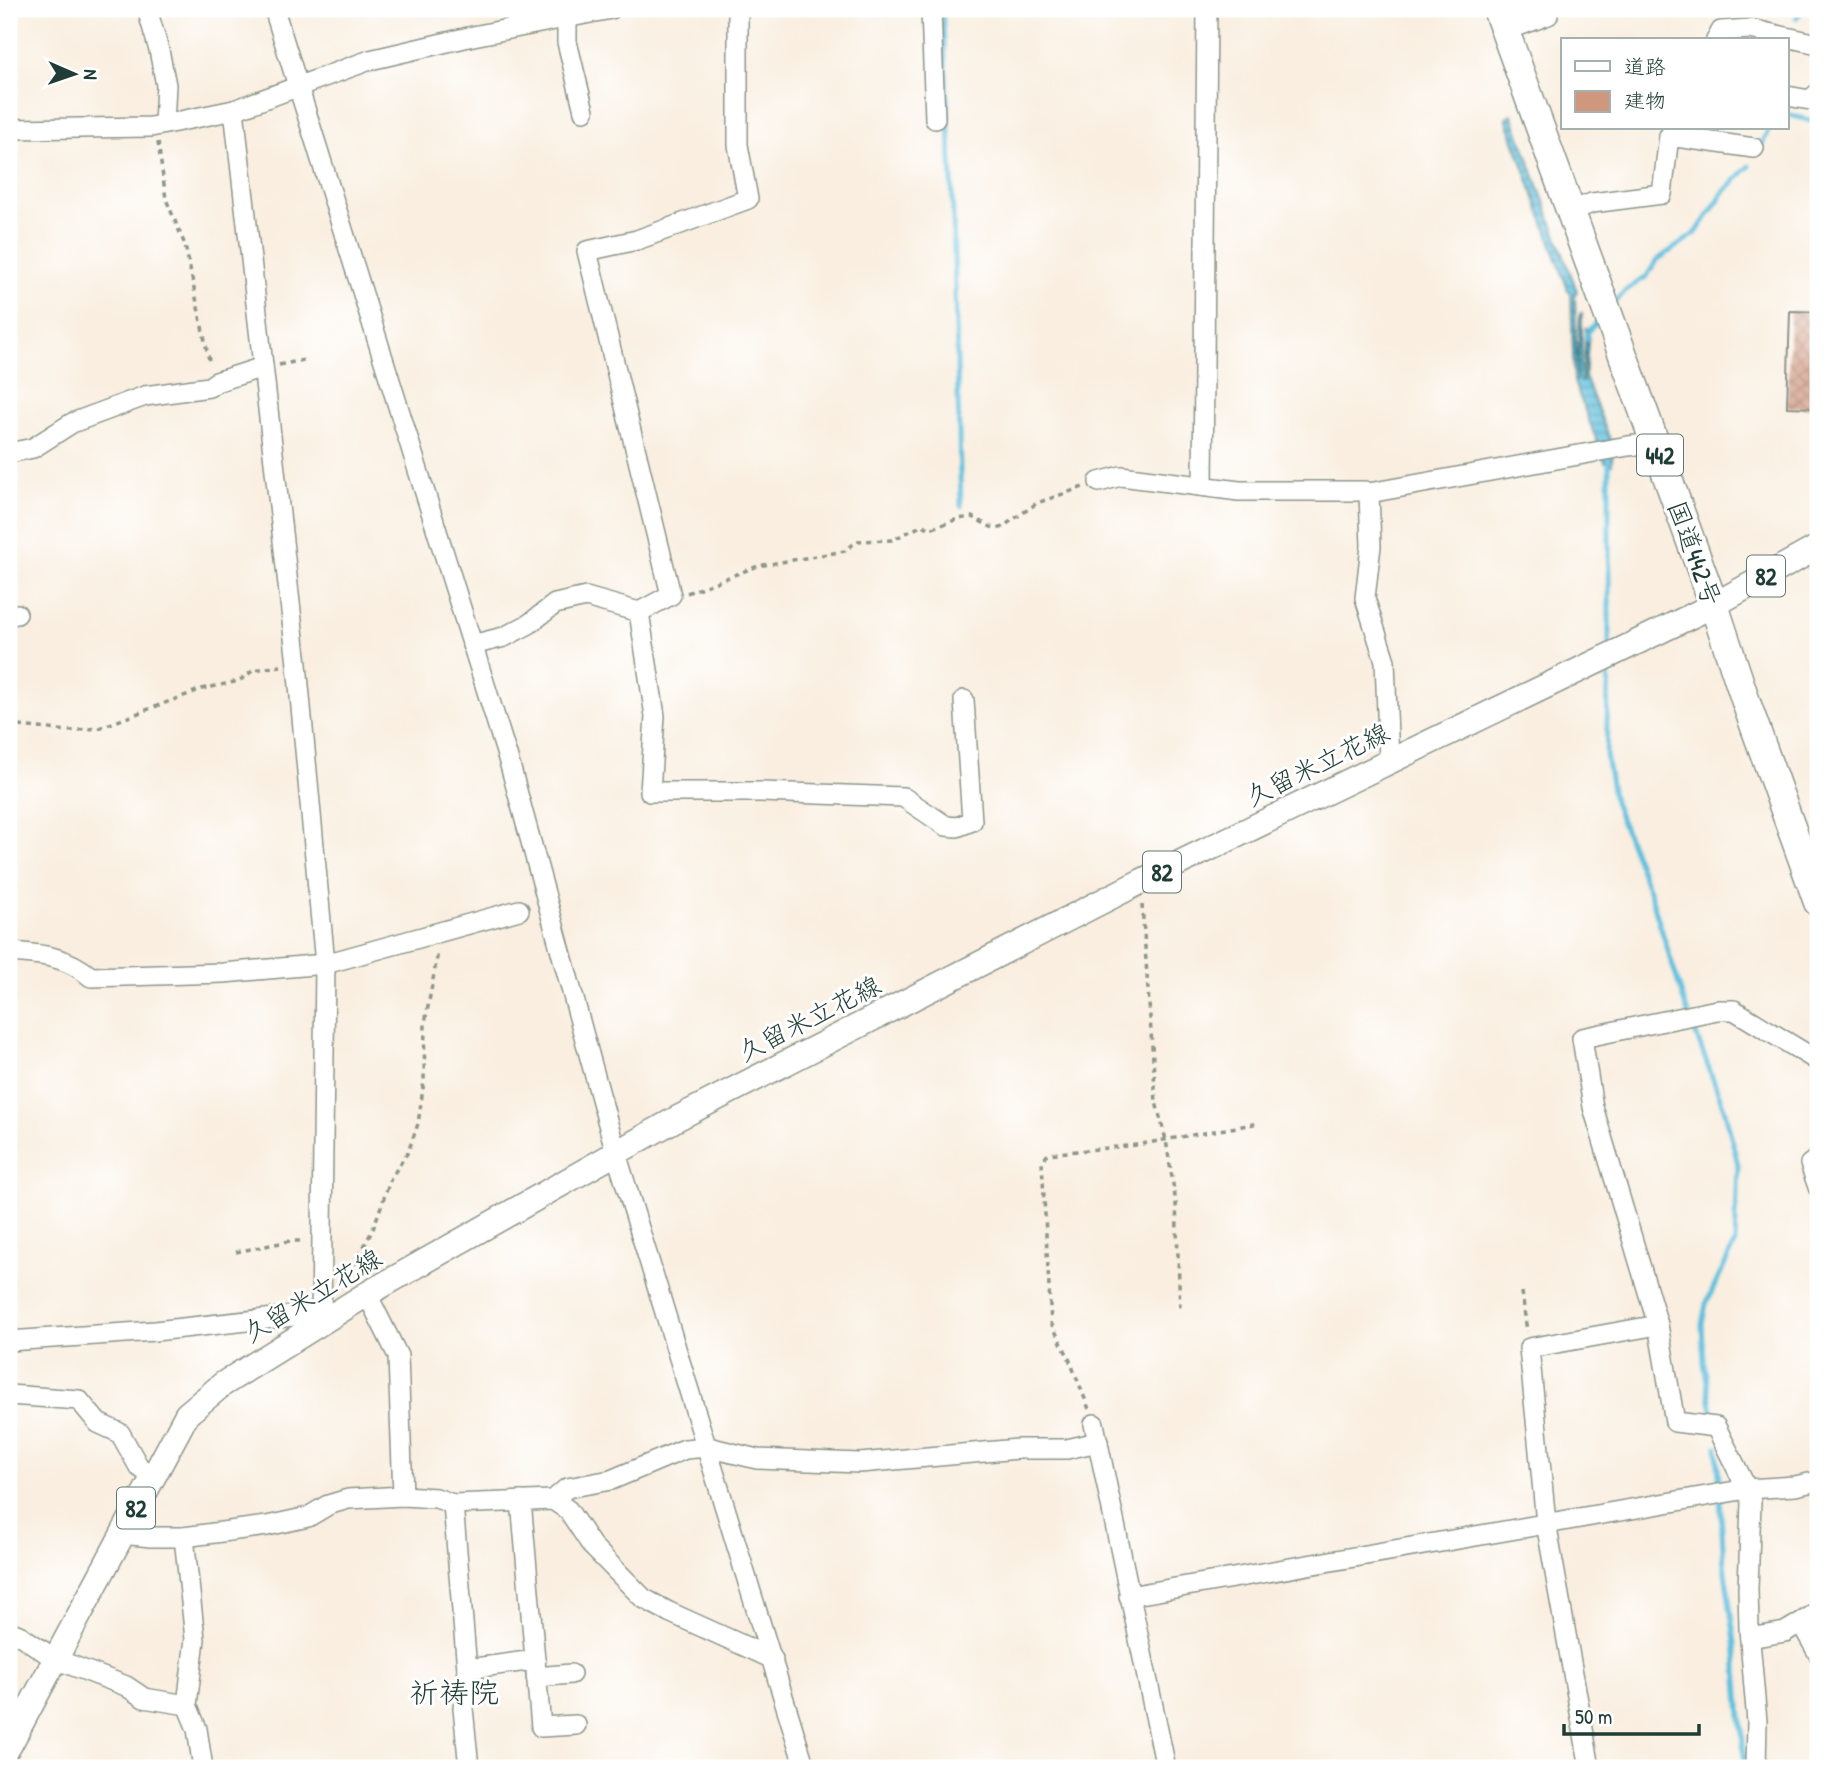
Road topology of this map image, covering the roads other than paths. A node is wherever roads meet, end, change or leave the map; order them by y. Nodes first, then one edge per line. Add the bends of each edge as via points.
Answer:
1 (147, 9) edge
2 (274, 9) edge
3 (611, 9) edge
4 (738, 9) edge
5 (931, 9) edge
6 (1207, 9) edge
7 (1548, 9) edge
8 (567, 16) junction
9 (1501, 20) edge
10 (1717, 38) edge
11 (1818, 44) edge
12 (299, 86) junction
13 (1818, 93) edge
14 (1788, 96) edge
15 (234, 110) junction
16 (584, 111) dead end
17 (935, 119) dead end
18 (160, 125) junction
19 (9, 129) edge
20 (1754, 148) dead end
21 (1571, 211) junction
22 (263, 367) junction
23 (1655, 443) junction
24 (9, 453) edge
25 (1099, 482) road end
26 (1203, 486) junction
27 (1369, 493) junction
28 (1818, 547) edge
29 (1714, 605) junction
30 (639, 612) junction
31 (472, 645) junction
32 (964, 700) dead end
33 (1389, 762) junction
34 (1818, 902) edge
35 (519, 910) dead end
36 (9, 951) edge
37 (325, 964) junction
38 (1818, 1061) edge
39 (616, 1153) junction
40 (1818, 1158) edge
41 (1818, 1187) edge
42 (367, 1294) junction
43 (321, 1319) junction
44 (1658, 1325) junction
45 (9, 1341) edge
46 (9, 1395) edge
47 (708, 1447) junction
48 (153, 1476) junction
49 (1818, 1481) edge
50 (1747, 1489) junction
51 (402, 1496) junction
52 (552, 1500) junction
53 (520, 1501) junction
54 (453, 1504) junction
55 (1546, 1523) junction
56 (122, 1534) junction
57 (184, 1537) junction
58 (1129, 1596) junction
59 (1810, 1618) edge
60 (9, 1631) edge
61 (1750, 1638) junction
62 (1818, 1653) edge
63 (55, 1659) junction
64 (773, 1659) junction
65 (535, 1668) junction
66 (467, 1669) junction
67 (571, 1674) dead end
68 (187, 1705) junction
69 (576, 1725) dead end
70 (9, 1746) edge
71 (203, 1768) edge
72 (469, 1768) edge
73 (805, 1768) edge
74 (1166, 1768) edge
75 (1590, 1768) edge
76 (1756, 1768) edge

1 - 18 street via 166,85
2 - 12 street
3 - 8 street
4 - 30 street via 738,145 748,199 637,240 587,251 671,595
5 - 17 street
6 - 26 street
7 - 9 street via 1548,15
8 - 12 street via 370,60
8 - 16 street via 567,42
9 - 21 highway, 国道442号 / 442
10 - 11 street via 1721,31 1750,29
12 - 15 street
12 - 31 street
13 - 14 street via 1810,100
15 - 18 street
15 - 22 street
18 - 19 street
20 - 21 street via 1669,136 1662,194
21 - 23 highway, 国道442号 / 442
22 - 24 street via 218,383 145,396 72,424 33,448
22 - 37 street
23 - 27 street
23 - 29 highway, 国道442号 / 442
25 - 26 street via 1121,476
26 - 27 street
27 - 33 street via 1371,546 1365,598 1385,661
28 - 29 main road, 久留米立花線 / 82
29 - 33 main road, 久留米立花線 / 82
29 - 34 highway, 国道442号 / 442
30 - 31 street via 586,597 555,604 504,637
30 - 32 street via 655,716 650,792 903,797 946,826 980,826
31 - 39 street via 549,902
33 - 39 main road, 久留米立花線 / 82 via 1142,881
35 - 37 street
36 - 37 street via 48,955 78,965 91,976 223,973
37 - 43 street
38 - 44 street via 1734,1010 1582,1038 1593,1107
39 - 42 main road, 久留米立花線 / 82
39 - 47 street
40 - 41 street via 1810,1164
42 - 43 main road, 久留米立花線 / 82
42 - 51 street via 398,1356
43 - 45 street
43 - 48 main road, 久留米立花線 / 82 via 223,1384 187,1414
44 - 50 street via 1675,1422 1716,1427
44 - 55 street via 1529,1348
46 - 48 street via 79,1400 99,1423 120,1433 139,1467
47 - 52 street via 685,1449 611,1480 567,1488
47 - 58 street via 757,1459 860,1463 1067,1449 1096,1433
47 - 64 street
48 - 56 main road, 久留米立花線 / 82
49 - 50 street
50 - 55 street
50 - 61 street via 1751,1502
51 - 54 street
51 - 57 street via 348,1499 278,1524
52 - 53 street
52 - 64 street via 568,1510 592,1546 643,1598
53 - 54 street
53 - 65 street
54 - 66 street
55 - 58 street
55 - 75 street
56 - 57 street
56 - 63 main road, 久留米立花線 / 82
57 - 68 street via 195,1639
58 - 74 street
59 - 61 street via 1786,1632
59 - 62 street
60 - 63 street
61 - 76 street via 1758,1722
63 - 68 street via 126,1686 144,1698
63 - 70 main road, 久留米立花線 / 82
64 - 73 street
65 - 66 street
65 - 67 street
65 - 69 street via 541,1727
66 - 72 street via 463,1708
68 - 71 street via 197,1728

